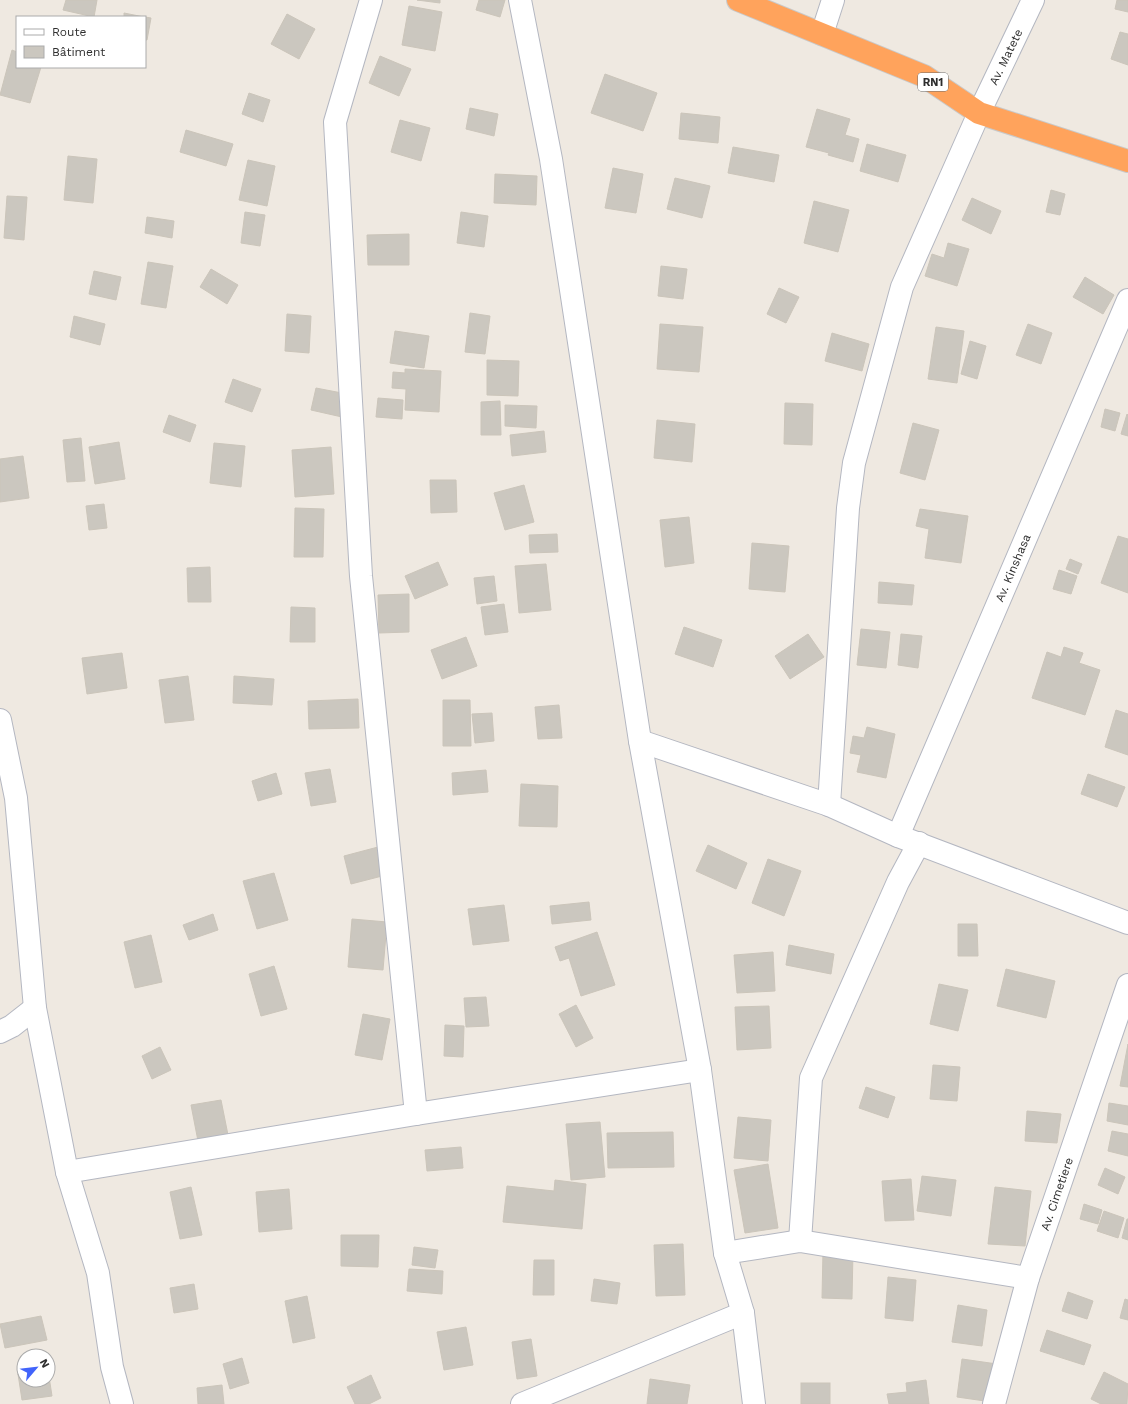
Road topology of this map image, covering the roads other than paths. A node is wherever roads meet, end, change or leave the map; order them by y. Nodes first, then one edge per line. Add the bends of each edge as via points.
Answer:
1 (371, 0) edge
2 (520, 0) edge
3 (738, 0) edge
4 (833, 0) edge
5 (1033, 0) edge
6 (822, 34) junction
7 (979, 113) junction
8 (1128, 161) edge
9 (1128, 300) edge
10 (0, 720) edge
11 (640, 741) junction
12 (829, 805) junction
13 (898, 836) junction
14 (919, 843) junction
15 (1128, 923) edge
16 (1128, 985) edge
17 (35, 1008) junction
18 (0, 1032) edge
19 (700, 1070) junction
20 (416, 1114) junction
21 (67, 1172) junction
22 (800, 1240) junction
23 (725, 1254) junction
24 (1028, 1278) junction
25 (743, 1314) junction
26 (122, 1404) edge
27 (522, 1404) edge
28 (754, 1404) edge
29 (994, 1404) edge

1 - 20 street via 335,122 361,576
2 - 11 street via 551,159
3 - 6 highway, RN1
4 - 6 street
5 - 7 street, Av. Matete
6 - 7 highway, RN1 via 924,76
7 - 8 highway, RN1
7 - 12 street, Av. Matete via 902,287 854,463 848,508
9 - 13 street, Av. Kinshasa
10 - 17 street via 16,798
11 - 12 street
11 - 19 street
12 - 13 street
13 - 14 street
14 - 15 street
14 - 22 street via 898,882 811,1078
16 - 24 street, Av. Cimetiere
17 - 18 street
17 - 21 street
19 - 20 street
19 - 23 street
20 - 21 street
21 - 26 street via 98,1273 112,1367
22 - 23 street
22 - 24 street
23 - 25 street
24 - 29 street, Av. Cimetiere
25 - 27 street
25 - 28 street

